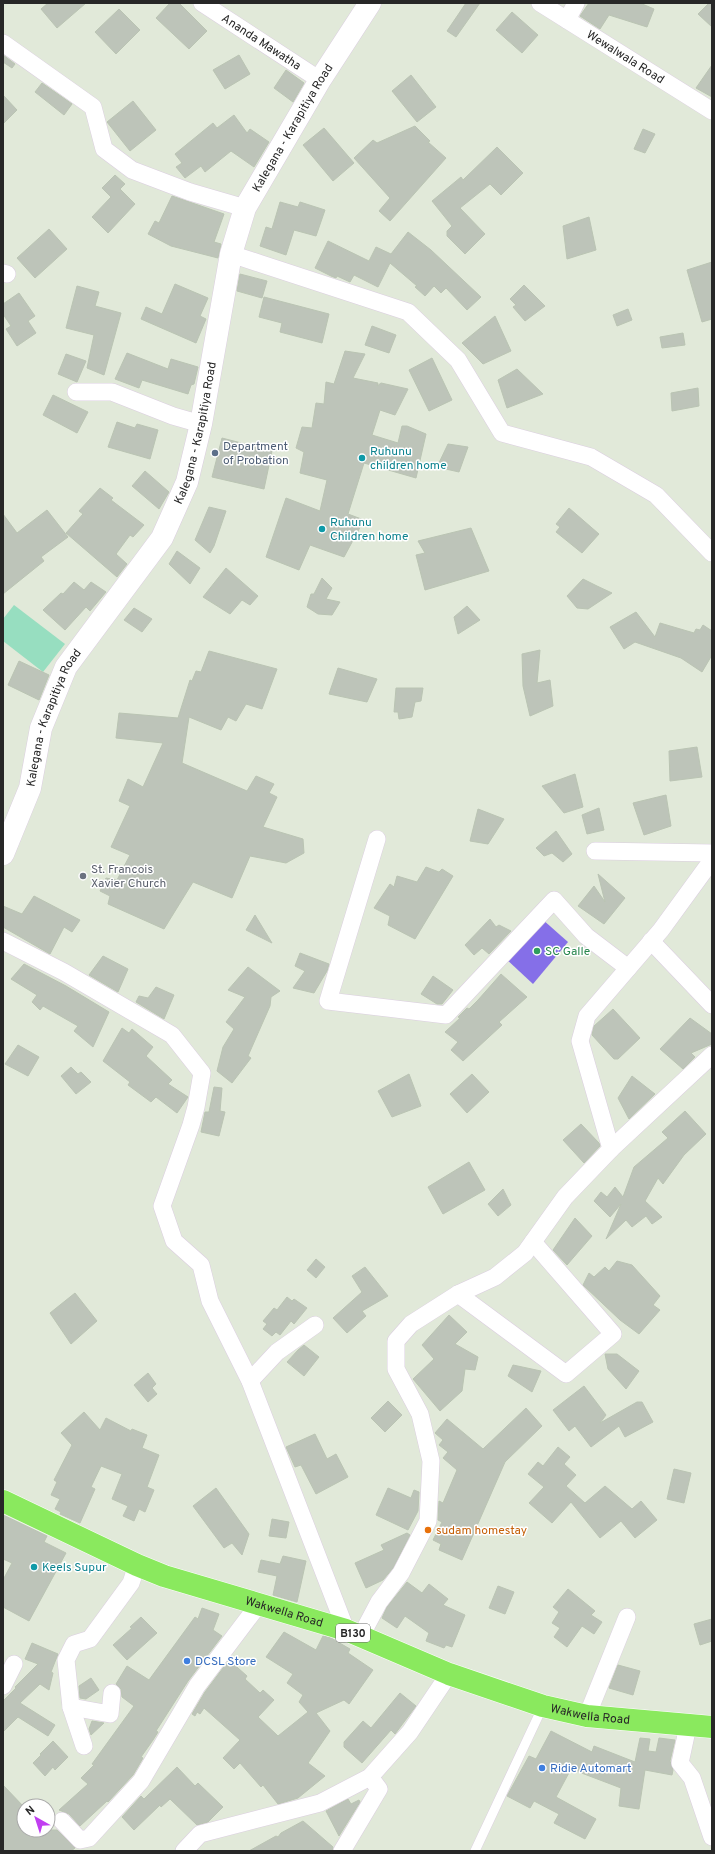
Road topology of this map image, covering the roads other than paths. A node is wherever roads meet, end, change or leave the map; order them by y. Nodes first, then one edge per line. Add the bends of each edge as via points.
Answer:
1 (202, 3) edge
2 (370, 3) edge
3 (540, 3) edge
4 (576, 3) edge
5 (567, 20) junction
6 (3, 43) edge
7 (320, 80) junction
8 (712, 111) edge
9 (245, 208) junction
10 (231, 254) junction
11 (76, 392) dead end
12 (201, 424) junction
13 (712, 553) edge
14 (377, 839) dead end
15 (595, 851) dead end
16 (712, 853) edge
17 (3, 854) edge
18 (712, 860) edge
19 (3, 941) edge
20 (651, 941) junction
21 (628, 968) junction
22 (712, 1005) edge
23 (712, 1055) edge
24 (610, 1149) junction
25 (533, 1242) junction
26 (458, 1294) junction
27 (316, 1325) dead end
28 (250, 1381) junction
29 (3, 1501) edge
30 (136, 1565) junction
31 (259, 1604) junction
32 (627, 1617) dead end
33 (354, 1633) junction
34 (14, 1664) dead end
35 (449, 1674) junction
36 (3, 1686) edge
37 (112, 1693) dead end
38 (543, 1706) junction
39 (71, 1707) junction
40 (586, 1716) junction
41 (688, 1726) junction
42 (712, 1728) edge
43 (84, 1746) dead end
44 (370, 1777) junction
45 (62, 1821) dead end
46 (712, 1837) edge
47 (184, 1851) edge
48 (342, 1851) edge
49 (475, 1851) edge

1 - 7 street, Ananda Mawatha
2 - 7 main road, Kalegana - Karapitiya Road
3 - 5 street, Wewalwala Road
4 - 5 street
5 - 8 street, Wewalwala Road
6 - 9 street via 93,107 104,149 132,170 190,192
7 - 9 main road, Kalegana - Karapitiya Road
9 - 10 main road, Kalegana - Karapitiya Road
10 - 12 main road, Kalegana - Karapitiya Road
10 - 13 street via 408,312 458,360 502,433 591,457 656,495
11 - 12 street via 112,392
12 - 17 main road, Kalegana - Karapitiya Road via 187,482 162,538 66,667 41,728 30,788
14 - 21 street via 328,1001 446,1015 554,900 586,936
15 - 16 street
18 - 20 street via 662,930
19 - 28 street via 64,972 172,1035 202,1074 191,1125 162,1206 174,1241 201,1265 210,1301
20 - 21 street
20 - 22 street
21 - 24 street via 587,1016 580,1041
23 - 24 street
24 - 25 street via 565,1197
25 - 26 street via 525,1253 495,1277
25 - 26 street via 613,1334 566,1374
26 - 33 street via 411,1324 396,1341 396,1370 420,1414 430,1462 428,1521 401,1573
27 - 28 street via 276,1352
28 - 33 street
29 - 30 main road, Wakwella Road / B130
30 - 31 main road, Wakwella Road / B130 via 164,1576
30 - 39 street via 131,1583 90,1639 74,1644 66,1660
31 - 33 main road, Wakwella Road / B130
31 - 45 street via 197,1686 141,1781 89,1838 80,1840
32 - 40 street
33 - 35 main road, Wakwella Road / B130
34 - 36 street
35 - 38 main road, Wakwella Road / B130
35 - 44 street via 410,1732
37 - 39 street via 110,1714
38 - 40 main road, Wakwella Road / B130
38 - 49 lane
39 - 43 street
40 - 41 main road, Wakwella Road / B130
41 - 42 main road, Wakwella Road / B130
41 - 46 street via 680,1763 692,1778
44 - 47 street via 320,1803 200,1834
44 - 48 street via 379,1789

